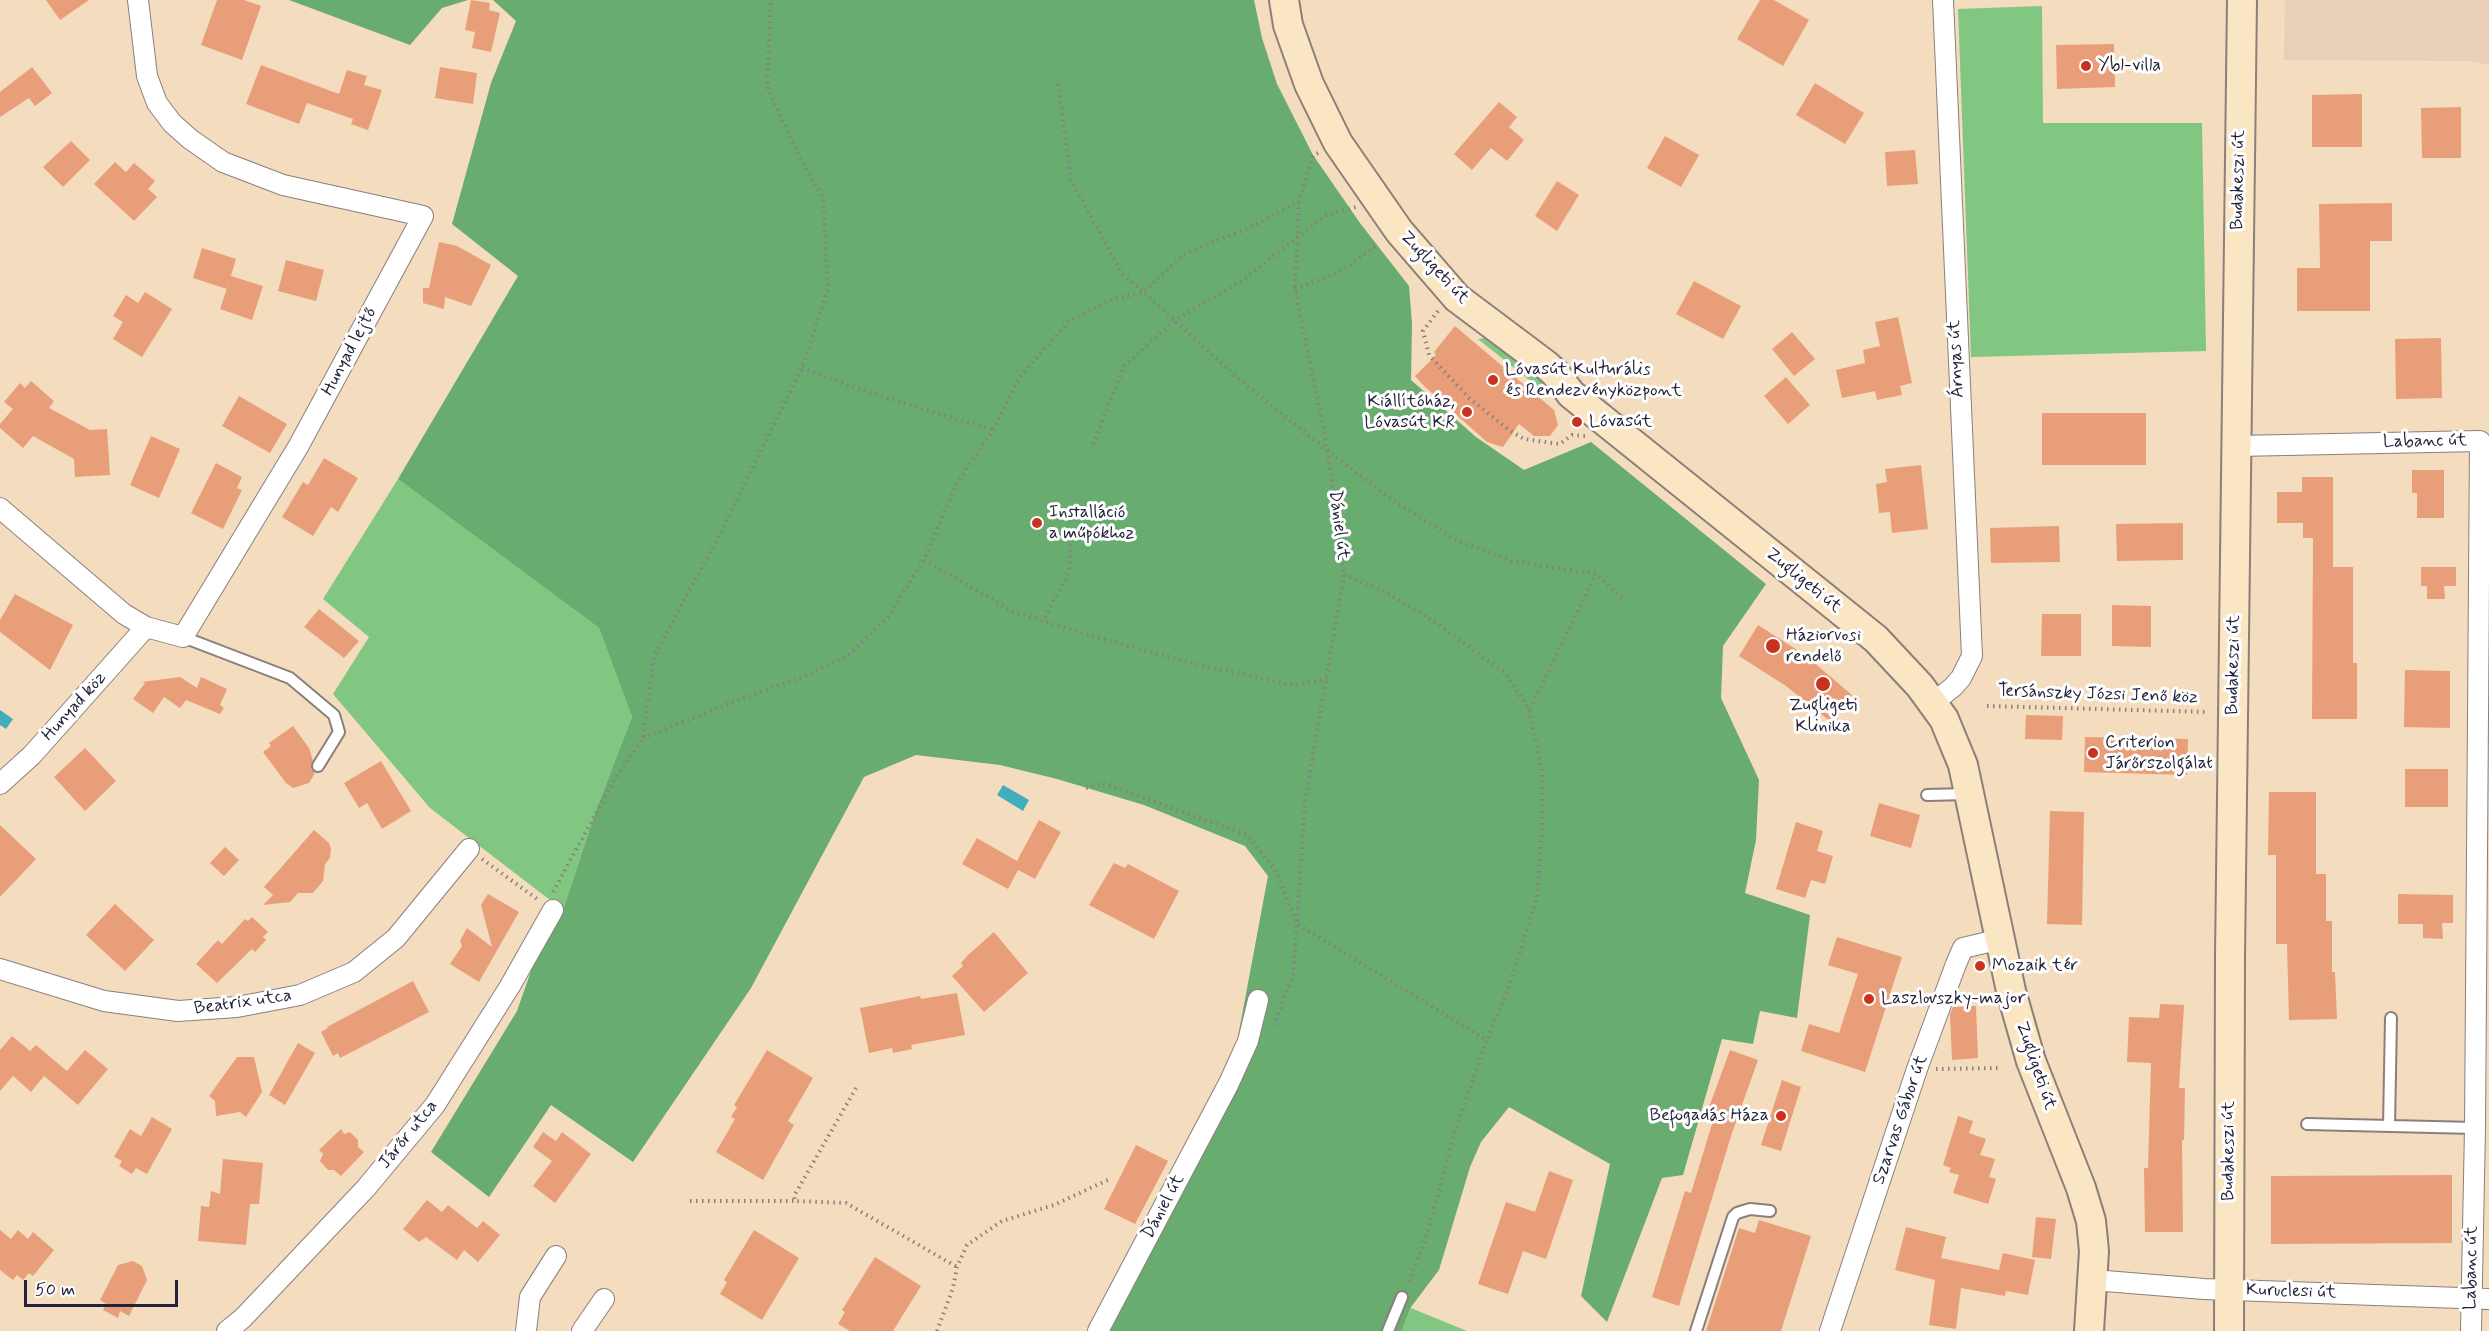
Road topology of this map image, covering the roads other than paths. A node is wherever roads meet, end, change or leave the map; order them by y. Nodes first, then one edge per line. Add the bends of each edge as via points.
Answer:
1 (138, 0) edge
2 (1284, 0) edge
3 (1943, 0) edge
4 (2242, 0) edge
5 (2237, 446) junction
6 (0, 508) edge
7 (146, 627) junction
8 (183, 637) junction
9 (1933, 703) junction
10 (318, 766) dead end
11 (0, 784) edge
12 (1970, 794) junction
13 (1927, 795) dead end
14 (469, 849) road end
15 (552, 909) road end
16 (2001, 939) junction
17 (0, 969) edge
18 (1258, 1000) dead end
19 (2391, 1018) dead end
20 (2307, 1124) dead end
21 (2389, 1126) junction
22 (2475, 1128) junction
23 (1770, 1211) dead end
24 (556, 1256) dead end
25 (2093, 1280) junction
26 (2229, 1289) junction
27 (1402, 1297) road end
28 (2480, 1298) edge
29 (604, 1299) dead end
30 (227, 1331) edge
31 (526, 1331) edge
32 (582, 1331) edge
33 (1098, 1331) edge
34 (1388, 1331) edge
35 (1696, 1331) edge
36 (1830, 1331) edge
37 (2089, 1331) edge
38 (2229, 1331) edge
39 (2471, 1331) edge

1 - 8 street, Hunyad lejtő via 143,55 157,103 190,140 223,162 283,185 423,216 298,447
2 - 9 street, Zugligeti út via 1288,25 1309,84 1338,143 1399,231 1457,298 1545,364 1571,394 1876,639
3 - 9 street, Árnyas út via 1971,656 1961,678
4 - 5 street, Budakeszi út
5 - 22 street, Labanc út via 2480,441
5 - 26 street, Budakeszi út
6 - 7 street via 124,614
7 - 8 street
7 - 11 street, Hunyad köz via 32,755
8 - 10 lane via 290,678 334,715 339,732
9 - 12 street, Zugligeti út via 1955,743
12 - 13 lane
12 - 16 street, Zugligeti út
14 - 17 street, Beatrix utca via 396,938 354,972 300,995 237,1007 178,1011 104,1001
15 - 30 street, Járőr utca via 510,986 435,1105 366,1188
16 - 25 street, Zugligeti út via 2031,1061 2091,1221
16 - 36 street, Szarvas Gábor út via 1964,948 1956,964
18 - 33 street, Dániel út via 1248,1041 1229,1083
19 - 21 lane
20 - 21 lane
21 - 22 lane
22 - 28 street, Labanc út
23 - 35 lane via 1750,1209 1733,1217
24 - 31 street via 530,1297
25 - 26 street, Kuruclesi út
25 - 37 street, Zugligeti út
26 - 28 street, Kuruclesi út
26 - 38 street, Budakeszi út
27 - 34 lane
28 - 39 street, Labanc út
29 - 32 street

